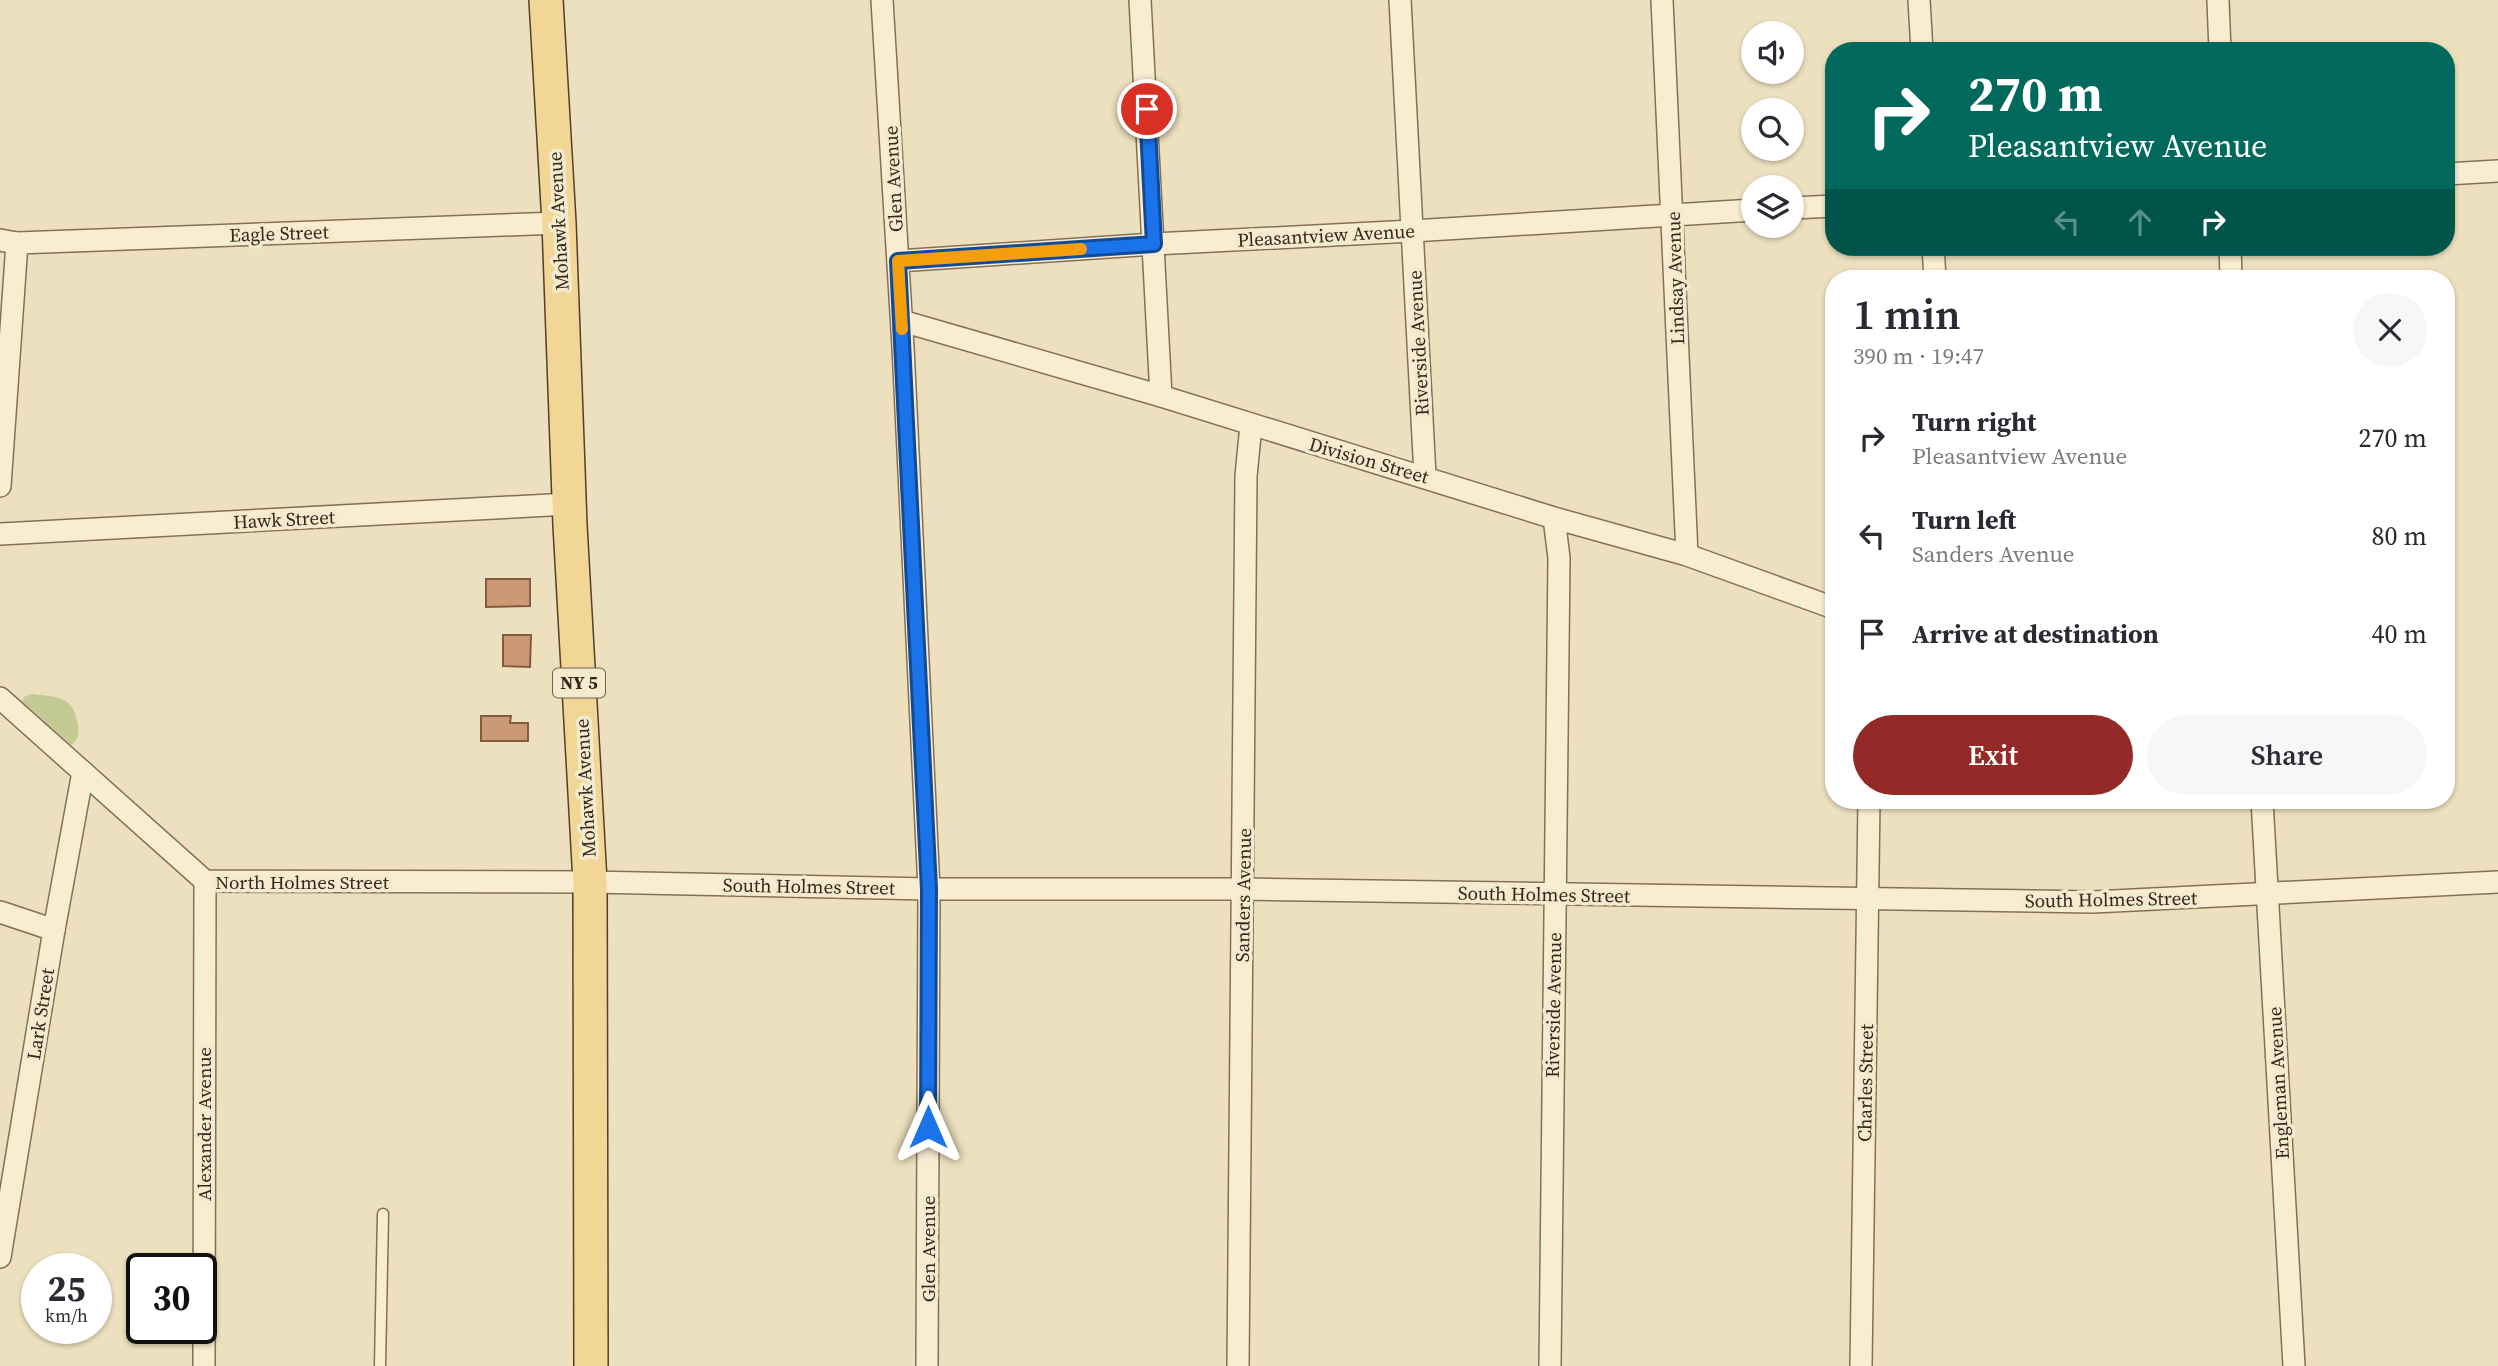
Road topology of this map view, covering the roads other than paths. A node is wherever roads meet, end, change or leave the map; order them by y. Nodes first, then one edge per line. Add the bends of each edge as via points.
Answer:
1 (546, 0) edge
2 (882, 0) edge
3 (1140, 0) edge
4 (1400, 0) edge
5 (1662, 0) edge
6 (1919, 0) edge
7 (2218, 0) edge
8 (1921, 42) edge
9 (2220, 42) edge
10 (2498, 172) edge
11 (2455, 174) edge
12 (1825, 206) edge
13 (1804, 207) edge
14 (1741, 211) edge
15 (1673, 214) junction
16 (559, 223) junction
17 (1412, 231) junction
18 (8, 242) edge
19 (1154, 244) junction
20 (898, 261) junction
21 (902, 321) junction
22 (1161, 396) junction
23 (1251, 425) junction
24 (1425, 476) junction
25 (0, 486) edge
26 (569, 504) junction
27 (1554, 518) junction
28 (0, 534) edge
29 (1687, 555) junction
30 (1825, 605) edge
31 (0, 698) edge
32 (83, 772) junction
33 (1869, 809) edge
34 (2262, 809) edge
35 (205, 881) junction
36 (590, 882) junction
37 (2498, 882) edge
38 (929, 889) junction
39 (1244, 890) junction
40 (1554, 894) junction
41 (2267, 895) junction
42 (1868, 899) junction
43 (0, 912) edge
44 (54, 930) junction
45 (8, 1169) edge
46 (383, 1214) dead end
47 (0, 1257) edge
48 (204, 1366) edge
49 (380, 1366) edge
50 (591, 1366) edge
51 (927, 1366) edge
52 (1238, 1366) edge
53 (1550, 1366) edge
54 (1861, 1366) edge
55 (2294, 1366) edge

1 - 16 main road, Mohawk Avenue / NY 5
2 - 20 street, Glen Avenue
3 - 19 street
4 - 17 street, Riverside Avenue
5 - 15 street, Lindsay Avenue
6 - 8 street
7 - 9 street
10 - 11 street
12 - 13 street
14 - 15 street, Pleasantview Avenue
15 - 17 street, Pleasantview Avenue
15 - 29 street, Lindsay Avenue
16 - 18 street, Eagle Street
16 - 26 main road, Mohawk Avenue / NY 5
17 - 19 street, Pleasantview Avenue
17 - 24 street, Riverside Avenue
18 - 25 street
19 - 20 street, Pleasantview Avenue
19 - 22 street
20 - 21 street, Glen Avenue
21 - 22 street, Division Street
21 - 38 street, Glen Avenue
22 - 23 street, Division Street
23 - 24 street, Division Street
23 - 39 street, Sanders Avenue via 1246,476
24 - 27 street, Division Street
26 - 28 street, Hawk Street
26 - 36 main road, Mohawk Avenue / NY 5
27 - 29 street, Division Street
27 - 40 street, Riverside Avenue via 1559,558
29 - 30 street, Division Street
31 - 32 street, North Holmes Street
32 - 35 street, North Holmes Street
32 - 44 street, Lark Street
33 - 42 street, Charles Street
34 - 41 street, Engleman Avenue
35 - 36 street, North Holmes Street
35 - 48 street, Alexander Avenue
36 - 38 street, South Holmes Street
36 - 50 main road, Mohawk Avenue / NY 5
37 - 41 street, South Holmes Street
38 - 39 street, South Holmes Street
38 - 51 street, Glen Avenue
39 - 40 street, South Holmes Street
39 - 52 street, Sanders Avenue
40 - 42 street, South Holmes Street
40 - 53 street, Riverside Avenue
41 - 42 street, South Holmes Street via 2093,902
41 - 55 street, Engleman Avenue
42 - 54 street, Charles Street
43 - 44 street
44 - 45 street, Lark Street
45 - 47 street, Lark Street
46 - 49 lane

